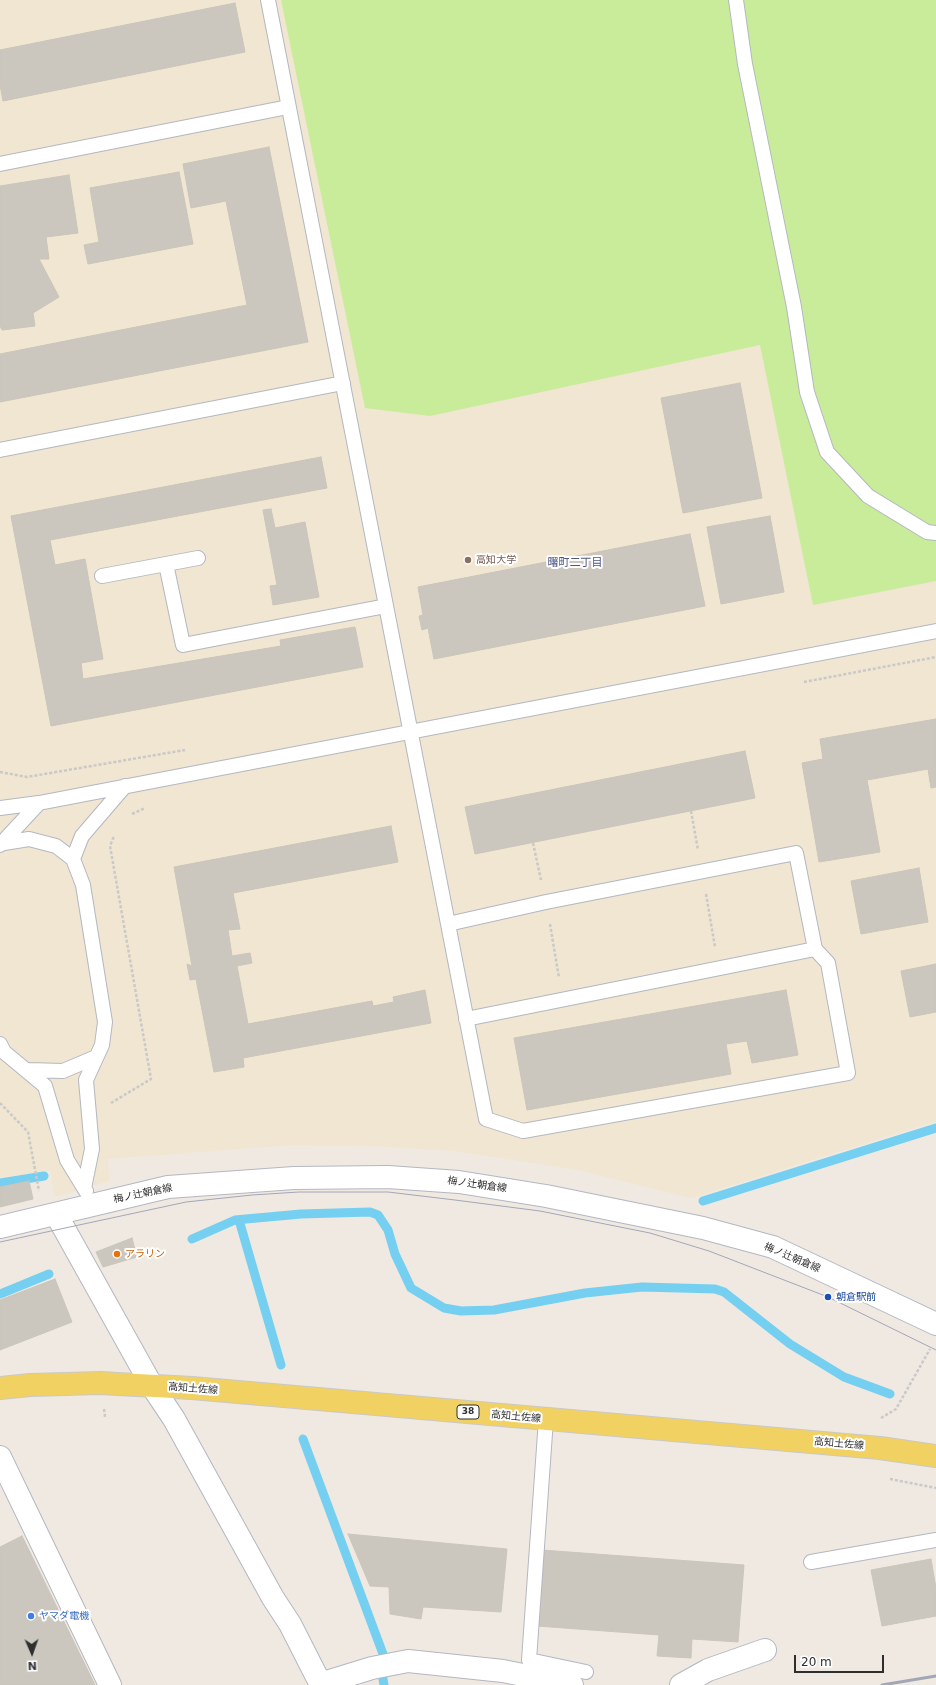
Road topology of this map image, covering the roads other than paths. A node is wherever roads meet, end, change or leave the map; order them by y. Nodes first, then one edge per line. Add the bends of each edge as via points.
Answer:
1 (268, 0) edge
2 (736, 0) edge
3 (288, 107) junction
4 (0, 164) edge
5 (343, 383) junction
6 (0, 450) edge
7 (936, 533) edge
8 (198, 558) dead end
9 (166, 564) junction
10 (102, 576) dead end
11 (386, 606) junction
12 (936, 631) edge
13 (411, 731) junction
14 (125, 786) junction
15 (39, 803) junction
16 (0, 808) edge
17 (2, 844) edge
18 (73, 859) junction
19 (448, 924) junction
20 (815, 949) junction
21 (466, 1020) junction
22 (0, 1044) edge
23 (96, 1057) junction
24 (28, 1070) junction
25 (89, 1196) junction
26 (50, 1215) junction
27 (0, 1227) edge
28 (936, 1324) edge
29 (152, 1386) junction
30 (0, 1388) edge
31 (546, 1419) junction
32 (936, 1456) edge
33 (0, 1457) edge
34 (936, 1540) edge
35 (811, 1562) dead end
36 (765, 1650) dead end
37 (579, 1678) edge
38 (321, 1684) edge
39 (110, 1685) edge
40 (681, 1685) edge

1 - 3 lane
2 - 7 lane via 746,64 794,307 807,392 827,452 868,496 927,532
3 - 4 lane
3 - 5 lane
5 - 6 lane
5 - 11 lane
8 - 9 lane
9 - 10 lane
9 - 11 lane via 183,645
11 - 13 lane
12 - 13 lane
13 - 14 lane
13 - 19 lane
14 - 15 lane
14 - 18 lane via 82,836
15 - 16 lane
15 - 17 lane
17 - 18 lane via 29,840 56,846
18 - 23 lane via 82,885 105,1022 102,1045
19 - 20 lane via 796,853
19 - 21 lane
20 - 21 lane
20 - 21 lane via 828,963 848,1073 523,1131 486,1119
22 - 24 lane via 4,1052
23 - 24 lane via 63,1071
23 - 25 lane via 86,1080 92,1149
24 - 25 lane via 45,1086 67,1160
25 - 26 street, 梅ノ辻朝倉線
25 - 28 street, 梅ノ辻朝倉線 via 168,1187 294,1178 388,1177 459,1182 546,1196 695,1227 773,1248
26 - 27 street, 梅ノ辻朝倉線
26 - 29 street
29 - 30 main road, 高知土佐線 / 38 via 100,1383
29 - 31 main road, 高知土佐線 / 38
29 - 38 street via 174,1419
31 - 32 main road, 高知土佐線 / 38 via 880,1448
31 - 37 lane via 529,1660
33 - 39 street
34 - 35 lane
36 - 40 street via 708,1670
37 - 38 street via 408,1661 372,1668

